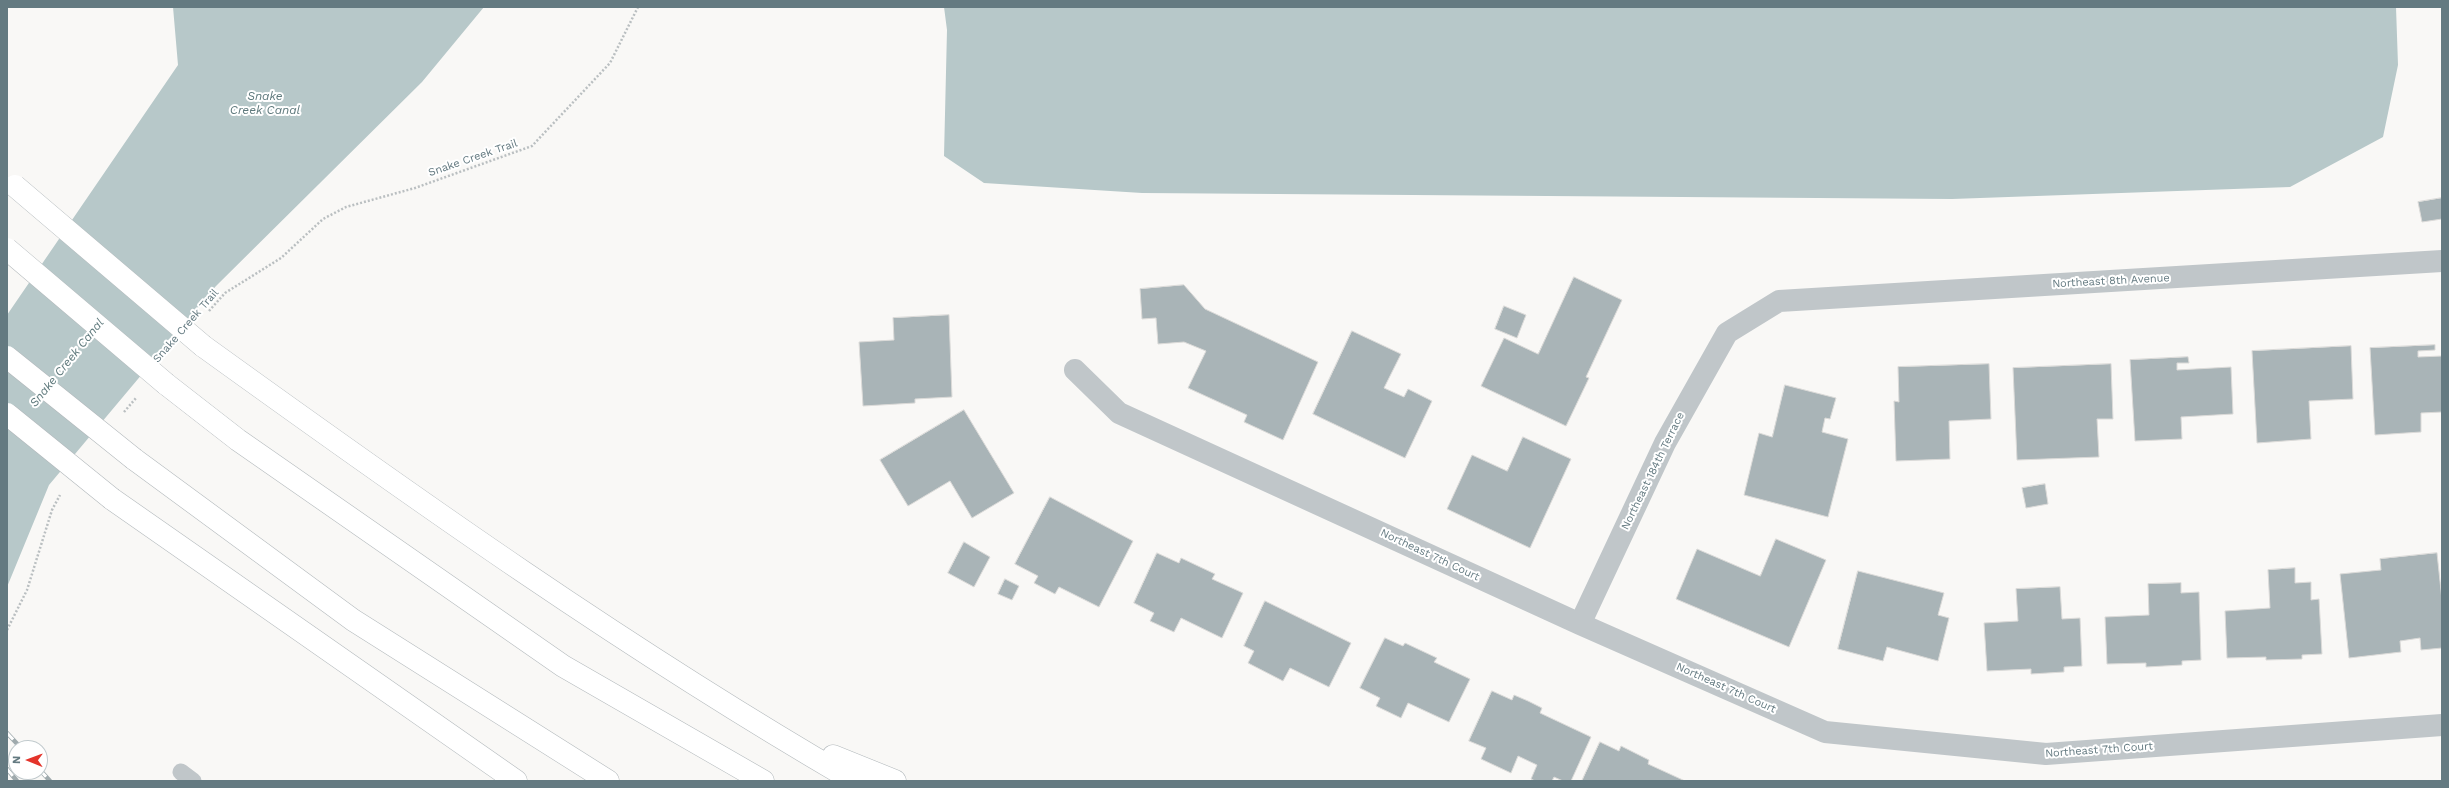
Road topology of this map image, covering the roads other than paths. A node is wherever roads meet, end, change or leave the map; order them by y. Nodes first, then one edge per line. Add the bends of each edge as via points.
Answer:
1 (11, 182) edge
2 (7, 249) edge
3 (2442, 260) edge
4 (1779, 301) joint
5 (7, 357) edge
6 (1075, 370) dead end
7 (7, 414) edge
8 (1580, 624) junction
9 (2442, 725) edge
10 (759, 726) junction
11 (516, 781) edge
12 (608, 781) edge
13 (763, 781) edge
14 (854, 781) edge
15 (895, 781) edge

1 - 10 highway, bridge via 203,346 406,493
2 - 13 highway, bridge via 166,384 238,440 563,666
3 - 4 street, Northeast 8th Avenue
4 - 8 street, Northeast 184th Terrace via 1727,333 1665,443
5 - 12 highway, bridge via 134,459 353,620
6 - 8 street, Northeast 7th Court via 1119,413
7 - 11 highway, bridge via 112,499
8 - 9 street, Northeast 7th Court via 1824,732 2046,754
10 - 14 highway
10 - 15 highway

